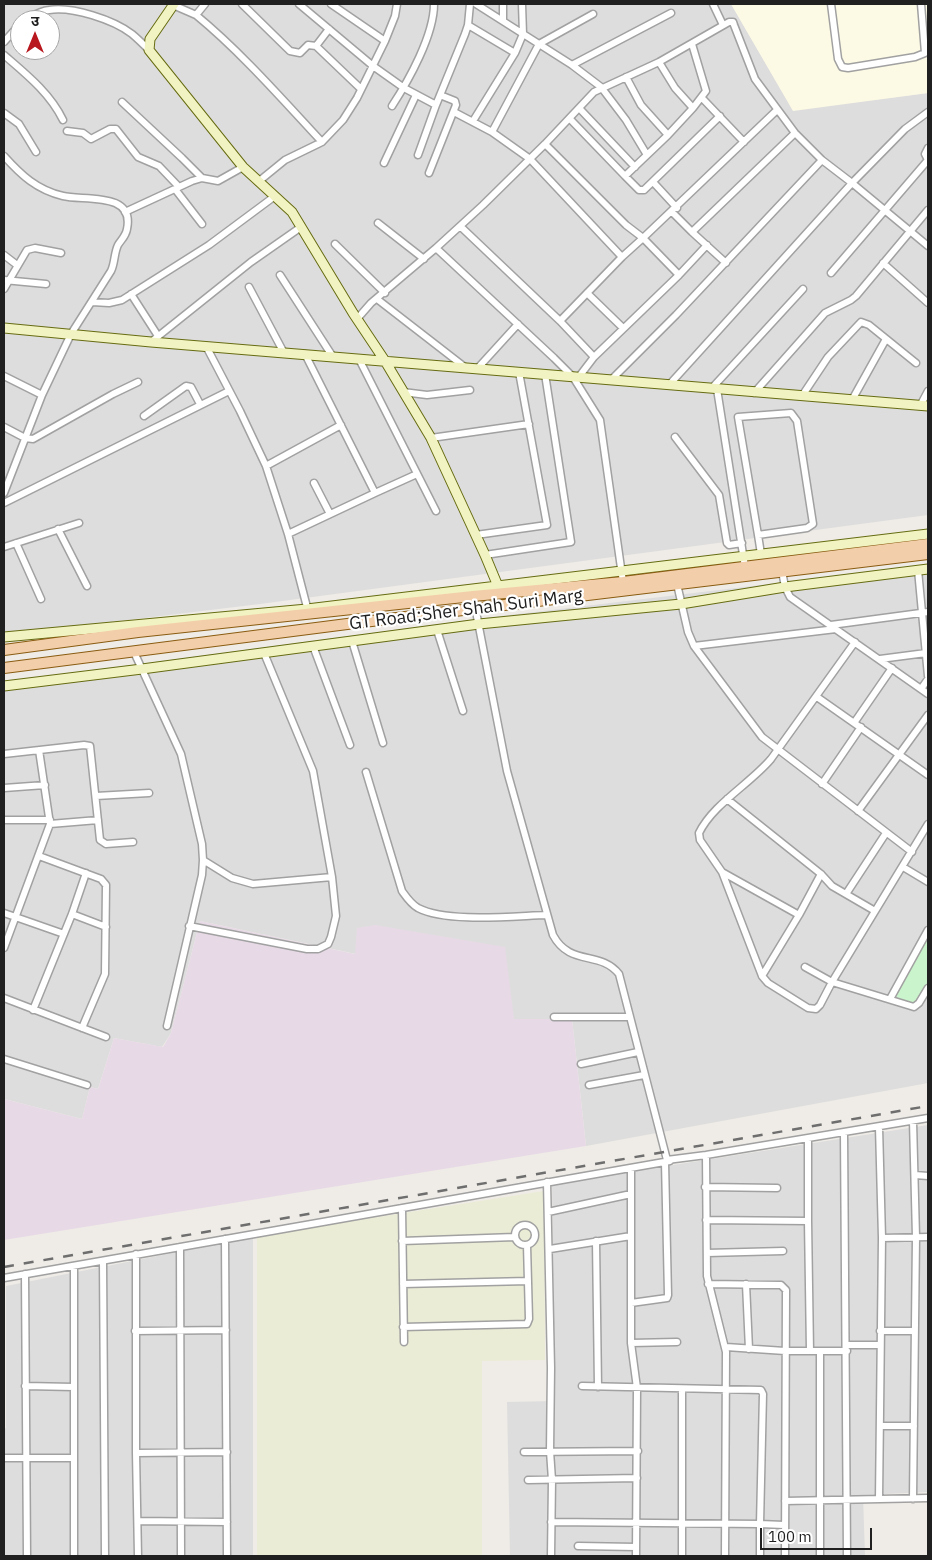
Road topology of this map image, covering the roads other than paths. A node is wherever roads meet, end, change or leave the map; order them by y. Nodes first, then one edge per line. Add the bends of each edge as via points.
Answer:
1 (205, 4) edge
2 (242, 4) edge
3 (299, 4) edge
4 (332, 4) edge
5 (397, 4) edge
6 (434, 4) edge
7 (470, 4) edge
8 (476, 4) edge
9 (503, 4) edge
10 (522, 4) edge
11 (714, 4) edge
12 (831, 4) edge
13 (921, 4) edge
14 (174, 5) edge
15 (51, 7) edge
16 (671, 13) dead end
17 (593, 14) dead end
18 (196, 15) junction
19 (502, 21) junction
20 (468, 24) junction
21 (926, 24) edge
22 (723, 25) junction
23 (329, 29) junction
24 (524, 34) junction
25 (385, 41) junction
26 (538, 44) junction
27 (692, 44) junction
28 (316, 46) junction
29 (149, 50) junction
30 (515, 53) junction
31 (4, 55) edge
32 (658, 62) junction
33 (572, 65) junction
34 (373, 66) junction
35 (626, 77) junction
36 (601, 87) junction
37 (404, 88) junction
38 (361, 89) junction
39 (416, 95) junction
40 (440, 95) junction
41 (702, 98) junction
42 (122, 102) dead end
43 (436, 105) junction
44 (392, 106) dead end
45 (580, 108) junction
46 (693, 108) junction
47 (777, 110) junction
48 (454, 112) junction
49 (928, 112) edge
50 (4, 113) edge
51 (720, 116) junction
52 (570, 119) junction
53 (63, 120) dead end
54 (473, 121) junction
55 (67, 130) dead end
56 (492, 132) junction
57 (795, 132) junction
58 (668, 134) junction
59 (322, 142) junction
60 (744, 142) junction
61 (546, 144) junction
62 (928, 148) edge
63 (36, 152) dead end
64 (418, 155) dead end
65 (647, 155) junction
66 (4, 156) edge
67 (530, 159) junction
68 (822, 160) junction
69 (928, 160) edge
70 (384, 164) dead end
71 (243, 167) junction
72 (635, 167) junction
73 (429, 173) dead end
74 (624, 176) junction
75 (202, 178) junction
76 (258, 182) junction
77 (652, 182) junction
78 (852, 183) junction
79 (177, 188) junction
80 (275, 196) junction
81 (674, 210) junction
82 (884, 210) junction
83 (928, 210) edge
84 (125, 212) junction
85 (378, 223) dead end
86 (202, 224) dead end
87 (460, 226) junction
88 (301, 227) junction
89 (910, 231) junction
90 (692, 232) junction
91 (644, 238) junction
92 (335, 244) dead end
93 (707, 245) junction
94 (928, 246) edge
95 (436, 248) junction
96 (61, 252) dead end
97 (4, 256) edge
98 (622, 257) junction
99 (424, 259) junction
100 (726, 263) junction
101 (884, 263) junction
102 (18, 265) junction
103 (831, 273) dead end
104 (280, 275) dead end
105 (679, 275) junction
106 (6, 280) edge
107 (46, 284) dead end
108 (249, 287) dead end
109 (4, 289) edge
110 (803, 289) dead end
111 (385, 293) junction
112 (587, 293) junction
113 (131, 294) junction
114 (377, 299) junction
115 (92, 302) junction
116 (928, 303) edge
117 (357, 319) junction
118 (560, 321) junction
119 (518, 324) junction
120 (4, 328) edge
121 (623, 328) junction
122 (71, 334) junction
123 (155, 339) junction
124 (886, 339) junction
125 (206, 346) junction
126 (284, 352) junction
127 (305, 354) junction
128 (333, 356) junction
129 (594, 357) junction
130 (359, 359) junction
131 (385, 361) junction
132 (916, 363) dead end
133 (466, 368) junction
134 (477, 369) junction
135 (519, 372) junction
136 (545, 374) junction
137 (4, 376) edge
138 (576, 377) junction
139 (611, 380) junction
140 (138, 382) dead end
141 (669, 385) junction
142 (715, 388) junction
143 (470, 390) dead end
144 (229, 391) junction
145 (928, 391) edge
146 (403, 392) junction
147 (754, 393) junction
148 (42, 395) junction
149 (802, 396) junction
150 (852, 400) junction
151 (200, 404) junction
152 (924, 406) edge
153 (144, 416) dead end
154 (529, 424) junction
155 (341, 425) junction
156 (4, 427) edge
157 (675, 437) dead end
158 (25, 438) junction
159 (431, 438) junction
160 (266, 466) junction
161 (417, 474) junction
162 (314, 483) dead end
163 (4, 493) edge
164 (375, 493) junction
165 (735, 502) junction
166 (4, 503) edge
167 (721, 504) junction
168 (436, 511) dead end
169 (330, 514) junction
170 (79, 522) dead end
171 (58, 529) junction
172 (288, 534) junction
173 (928, 534) edge
174 (476, 535) junction
175 (758, 535) junction
176 (16, 543) junction
177 (742, 543) junction
178 (928, 544) edge
179 (4, 547) edge
180 (761, 554) junction
181 (928, 554) edge
182 (485, 555) junction
183 (744, 556) junction
184 (745, 567) junction
185 (928, 569) edge
186 (918, 570) junction
187 (782, 571) junction
188 (622, 577) junction
189 (676, 584) junction
190 (87, 586) dead end
191 (785, 588) junction
192 (499, 589) junction
193 (473, 596) junction
194 (41, 599) dead end
195 (681, 604) junction
196 (501, 606) junction
197 (476, 608) junction
198 (308, 612) junction
199 (925, 613) edge
200 (480, 624) junction
201 (834, 627) junction
202 (437, 630) junction
203 (4, 637) edge
204 (352, 641) junction
205 (855, 642) junction
206 (313, 646) junction
207 (694, 646) junction
208 (4, 650) edge
209 (134, 652) junction
210 (264, 653) junction
211 (926, 653) junction
212 (880, 659) junction
213 (4, 668) edge
214 (892, 668) junction
215 (142, 669) junction
216 (928, 678) edge
217 (4, 686) edge
218 (921, 689) junction
219 (928, 694) edge
220 (817, 697) junction
221 (463, 711) dead end
222 (928, 716) edge
223 (854, 723) junction
224 (861, 727) junction
225 (384, 743) dead end
226 (350, 745) dead end
227 (39, 750) junction
228 (778, 750) junction
229 (4, 754) edge
230 (900, 755) junction
231 (366, 772) dead end
232 (928, 775) edge
233 (822, 784) junction
234 (45, 786) junction
235 (4, 788) edge
236 (149, 793) dead end
237 (96, 796) junction
238 (726, 799) junction
239 (858, 810) junction
240 (4, 820) edge
241 (98, 820) junction
242 (50, 822) junction
243 (928, 824) edge
244 (886, 832) junction
245 (133, 842) dead end
246 (912, 852) junction
247 (39, 856) junction
248 (203, 860) junction
249 (903, 867) junction
250 (722, 872) junction
251 (86, 873) junction
252 (821, 874) junction
253 (332, 877) junction
254 (928, 882) edge
255 (846, 894) junction
256 (875, 911) junction
257 (4, 913) edge
258 (72, 914) junction
259 (547, 915) junction
260 (799, 915) junction
261 (16, 916) junction
262 (189, 926) junction
263 (106, 927) junction
264 (928, 930) edge
265 (64, 934) junction
266 (4, 948) edge
267 (805, 967) dead end
268 (762, 976) junction
269 (832, 982) junction
270 (928, 988) edge
271 (4, 998) edge
272 (890, 999) junction
273 (33, 1010) junction
274 (554, 1017) dead end
275 (630, 1017) junction
276 (167, 1026) dead end
277 (82, 1028) junction
278 (106, 1037) dead end
279 (638, 1052) junction
280 (4, 1059) edge
281 (582, 1064) dead end
282 (644, 1075) junction
283 (87, 1085) dead end
284 (588, 1086) dead end
285 (928, 1118) edge
286 (914, 1121) junction
287 (879, 1127) junction
288 (844, 1133) junction
289 (808, 1138) junction
290 (706, 1156) junction
291 (667, 1162) junction
292 (632, 1168) junction
293 (915, 1176) junction
294 (928, 1176) edge
295 (547, 1182) junction
296 (705, 1188) junction
297 (777, 1188) dead end
298 (632, 1194) junction
299 (402, 1208) junction
300 (548, 1212) junction
301 (706, 1220) junction
302 (808, 1221) junction
303 (631, 1236) junction
304 (515, 1237) junction
305 (916, 1237) junction
306 (928, 1237) edge
307 (882, 1238) junction
308 (225, 1239) junction
309 (402, 1241) junction
310 (596, 1241) junction
311 (527, 1245) junction
312 (180, 1247) junction
313 (550, 1249) junction
314 (783, 1252) dead end
315 (707, 1253) junction
316 (136, 1254) junction
317 (102, 1261) junction
318 (74, 1266) junction
319 (25, 1274) junction
320 (4, 1278) edge
321 (528, 1281) junction
322 (403, 1284) junction
323 (708, 1284) junction
324 (746, 1284) junction
325 (631, 1303) junction
326 (403, 1327) junction
327 (179, 1330) junction
328 (226, 1330) junction
329 (135, 1331) junction
330 (880, 1331) junction
331 (915, 1331) junction
332 (404, 1342) dead end
333 (676, 1342) dead end
334 (631, 1343) junction
335 (880, 1345) junction
336 (726, 1347) junction
337 (847, 1348) junction
338 (749, 1349) junction
339 (810, 1351) junction
340 (820, 1351) junction
341 (785, 1352) junction
342 (26, 1386) junction
343 (582, 1386) dead end
344 (74, 1387) junction
345 (598, 1387) junction
346 (637, 1388) junction
347 (682, 1389) junction
348 (726, 1390) junction
349 (880, 1426) junction
350 (914, 1426) junction
351 (550, 1451) junction
352 (638, 1451) junction
353 (181, 1452) junction
354 (227, 1452) junction
355 (524, 1452) dead end
356 (136, 1453) junction
357 (4, 1458) edge
358 (26, 1458) junction
359 (74, 1458) junction
360 (638, 1478) junction
361 (528, 1480) dead end
362 (552, 1480) junction
363 (928, 1498) edge
364 (879, 1499) junction
365 (913, 1499) junction
366 (848, 1500) junction
367 (785, 1501) junction
368 (820, 1501) junction
369 (138, 1521) junction
370 (182, 1521) junction
371 (227, 1522) junction
372 (551, 1522) junction
373 (637, 1523) junction
374 (682, 1524) junction
375 (725, 1524) junction
376 (760, 1524) junction
377 (784, 1525) junction
378 (578, 1546) dead end
379 (636, 1547) junction
380 (27, 1556) edge
381 (74, 1556) edge
382 (105, 1556) edge
383 (138, 1556) edge
384 (181, 1556) edge
385 (228, 1556) edge
386 (551, 1556) edge
387 (636, 1556) edge
388 (682, 1556) edge
389 (725, 1556) edge
390 (760, 1556) edge
391 (785, 1556) edge
392 (820, 1556) edge
393 (848, 1556) edge

1 - 18 street
2 - 28 street via 290,51 300,52 308,45
3 - 23 street
4 - 25 street
5 - 25 street
6 - 37 street via 431,30
7 - 20 street
8 - 19 street
9 - 19 street
10 - 24 street
11 - 22 street
12 - 21 street via 842,68 920,56 925,53
13 - 21 street
14 - 18 street
14 - 29 main road via 150,39
15 - 29 street via 109,21 133,34
16 - 33 street
17 - 26 street
18 - 59 street
19 - 24 street
20 - 30 street
20 - 40 street
22 - 27 street
22 - 47 street via 731,22 734,25 756,79
23 - 28 street
23 - 34 street
24 - 26 street
24 - 30 street
25 - 34 street
26 - 33 street
26 - 56 street
27 - 32 street
27 - 41 street via 706,86
28 - 38 street
29 - 71 main road
30 - 54 street
31 - 53 street via 34,81 55,105
32 - 35 street
32 - 46 street
33 - 36 street
34 - 37 street
34 - 38 street
35 - 36 street
35 - 58 street via 641,105
36 - 45 street
36 - 65 street
37 - 39 street
37 - 44 street
38 - 59 street via 344,120
39 - 43 street
39 - 70 street
40 - 43 street
40 - 48 street via 456,102
41 - 46 street
41 - 51 street
42 - 75 street
43 - 64 street
45 - 52 street
45 - 72 street
46 - 58 street
47 - 57 street
47 - 60 street
48 - 54 street
48 - 73 street
49 - 78 street via 905,129
50 - 63 street via 19,124
51 - 60 street
51 - 77 street
52 - 61 street
52 - 74 street
54 - 56 street
55 - 79 street via 83,133 91,139 116,129 138,157 159,166
56 - 67 street
57 - 68 street
57 - 90 street
58 - 65 street
59 - 76 street via 285,160
60 - 81 street
61 - 67 street
61 - 91 street
62 - 69 street via 925,152
65 - 72 street
66 - 84 street via 23,177 43,189 64,197 112,201
67 - 87 street
67 - 98 street
68 - 78 street
68 - 100 street
69 - 82 street
71 - 75 street via 218,181
71 - 76 main road
72 - 74 street
74 - 77 street via 639,190 644,190
75 - 79 street
76 - 80 main road
77 - 81 street
78 - 82 street
78 - 141 street
79 - 84 street
79 - 86 street
80 - 88 main road via 292,212
80 - 113 street via 210,245
81 - 90 street
81 - 91 street
82 - 89 street
82 - 103 street
83 - 89 street
84 - 115 street via 127,230 118,246 114,265
85 - 99 street
87 - 95 street
87 - 118 street
88 - 117 main road
88 - 123 street via 251,262
89 - 94 street
89 - 101 street
90 - 93 street
91 - 98 street
91 - 105 street
92 - 111 street
93 - 100 street
93 - 105 street
95 - 99 street
95 - 119 street
96 - 102 street via 29,248
97 - 102 street
98 - 112 street
99 - 111 street
100 - 139 street
101 - 116 street
101 - 147 street via 851,300 826,313
102 - 106 street
104 - 128 street
105 - 121 street
106 - 107 street
106 - 109 street
108 - 126 street
110 - 142 street
111 - 114 street
112 - 118 street
112 - 121 street
113 - 115 street via 109,303
113 - 123 street
114 - 117 street
114 - 133 street
115 - 122 street
117 - 131 main road
118 - 129 street
119 - 134 street
119 - 138 street
120 - 122 main road
121 - 129 street
122 - 123 main road
122 - 148 street
123 - 125 main road
124 - 132 street
124 - 149 street via 864,322 858,324 828,357
124 - 150 street
125 - 126 main road
125 - 144 street
126 - 127 main road
127 - 128 main road
127 - 155 street
128 - 130 main road
129 - 138 street
130 - 131 main road
130 - 161 street
131 - 133 main road
131 - 146 main road
133 - 134 main road
134 - 135 main road
135 - 136 main road
135 - 154 street
136 - 138 main road
136 - 182 street via 571,542
137 - 148 street
138 - 139 main road
138 - 188 street via 600,420
139 - 141 main road
140 - 158 street via 33,439
141 - 142 main road
142 - 147 main road
142 - 165 street
143 - 146 street via 427,395
144 - 151 street
144 - 160 street
145 - 152 street
146 - 159 main road
147 - 149 main road
148 - 158 street
149 - 150 main road
150 - 152 main road
151 - 153 street via 191,387 186,386
151 - 166 street
154 - 159 street
154 - 174 street via 547,525
155 - 160 street
155 - 164 street
156 - 158 street
157 - 167 street via 719,495
158 - 163 street
159 - 174 main road
160 - 172 street
161 - 164 street
161 - 168 street
162 - 169 street
164 - 169 street
165 - 167 street
165 - 177 street
167 - 177 street via 727,543
169 - 172 street
170 - 171 street
171 - 176 street
171 - 190 street
172 - 198 street
173 - 180 main road
174 - 182 main road
175 - 175 street via 738,417 791,413 797,420 812,524 807,528
175 - 180 street
176 - 179 street
176 - 194 street
177 - 183 street
178 - 184 main road, GT Road;Sher Shah Suri Marg
180 - 183 main road
181 - 187 main road, GT Road;Sher Shah Suri Marg
182 - 192 main road
183 - 184 street
183 - 188 main road
184 - 188 main road, GT Road;Sher Shah Suri Marg
185 - 186 main road
186 - 191 main road
186 - 199 street
187 - 189 main road, GT Road;Sher Shah Suri Marg
187 - 191 street
188 - 192 main road, GT Road;Sher Shah Suri Marg
189 - 195 street
189 - 196 main road, GT Road;Sher Shah Suri Marg
191 - 195 main road
191 - 201 street via 790,597
192 - 193 main road, GT Road;Sher Shah Suri Marg
192 - 196 main road
192 - 198 main road
193 - 197 street
193 - 198 main road, GT Road;Sher Shah Suri Marg
195 - 200 main road
195 - 207 street
196 - 197 main road, GT Road;Sher Shah Suri Marg
197 - 200 street
197 - 209 main road, GT Road;Sher Shah Suri Marg
198 - 203 main road
198 - 208 main road, GT Road;Sher Shah Suri Marg
199 - 201 street
199 - 211 street
200 - 202 main road
200 - 259 street via 507,771
201 - 205 street
201 - 207 street
202 - 204 main road
202 - 221 street
204 - 206 main road
204 - 225 street
205 - 212 street
205 - 220 street
206 - 210 main road
206 - 226 street
207 - 228 street via 754,728
209 - 213 main road, GT Road;Sher Shah Suri Marg
209 - 215 street
210 - 215 main road
210 - 253 street via 313,772
211 - 212 street
211 - 216 street
212 - 214 street
214 - 218 street
214 - 223 street
215 - 217 main road
215 - 248 street via 181,754
216 - 218 street
218 - 219 street
220 - 223 street
220 - 228 street
222 - 230 street
223 - 224 street
224 - 230 street
224 - 233 street
227 - 229 street
227 - 234 street
227 - 237 street via 90,746
228 - 233 street
228 - 238 street via 760,771
230 - 232 street
230 - 239 street
231 - 259 street via 402,891 409,901 418,908 450,916
233 - 239 street
234 - 235 street
234 - 242 street
236 - 237 street
237 - 241 street
238 - 250 street via 698,836
238 - 252 street
239 - 244 street
240 - 242 street
241 - 242 street
241 - 245 street via 102,842
242 - 247 street
243 - 246 street
244 - 246 street
244 - 255 street
246 - 249 street
247 - 251 street
247 - 261 street
248 - 253 street via 232,878 253,884
248 - 262 street
249 - 254 street
249 - 256 street
250 - 260 street
250 - 268 street
251 - 258 street
251 - 263 street via 101,879 106,885
252 - 255 street
252 - 260 street
253 - 262 street via 334,928 328,944 318,949
255 - 256 street
256 - 269 street
257 - 261 street
258 - 263 street
258 - 265 street
259 - 275 street via 553,935 562,949 615,970 622,982
260 - 268 street
261 - 265 street
261 - 266 street
262 - 276 street
263 - 277 street via 105,974
264 - 272 street
265 - 273 street
267 - 269 street
268 - 269 street via 768,983 812,1009 820,1005
269 - 272 street
270 - 272 street via 914,1007
271 - 273 street
273 - 277 street
274 - 275 street
275 - 279 street
277 - 278 street
279 - 281 street
279 - 282 street
280 - 283 street
282 - 284 street
282 - 291 street
285 - 286 street
286 - 287 street
286 - 293 street
287 - 288 street
287 - 307 street
288 - 289 street
288 - 337 street
289 - 290 street
289 - 302 street
290 - 291 street
290 - 296 street
291 - 292 street
291 - 325 street via 667,1298
292 - 295 street
292 - 298 street
293 - 294 street
293 - 305 street
295 - 299 street
295 - 300 street
296 - 297 street
296 - 301 street
298 - 300 street
298 - 303 street
299 - 308 street
299 - 309 street
300 - 313 street
301 - 302 street
301 - 315 street
302 - 339 street
303 - 310 street
303 - 325 street
304 - 309 street
304 - 311 street via 518,1243
304 - 311 street via 517,1228 530,1226 534,1238
305 - 306 street
305 - 307 street
305 - 331 street
307 - 330 street
308 - 312 street
308 - 328 street
309 - 322 street
310 - 313 street
310 - 345 street
311 - 321 street
312 - 316 street
312 - 327 street
313 - 351 street
314 - 315 street
315 - 323 street
316 - 317 street
316 - 329 street
317 - 318 street
317 - 382 street
318 - 319 street
318 - 344 street
319 - 320 street
319 - 342 street
321 - 322 street
321 - 326 street via 530,1319 527,1324
322 - 326 street
323 - 324 street
323 - 336 street
324 - 338 street
324 - 341 street via 778,1284 786,1290
325 - 334 street
326 - 332 street
327 - 328 street
327 - 329 street
327 - 353 street
328 - 354 street
329 - 356 street
330 - 331 street
330 - 335 street
331 - 350 street
333 - 334 street
334 - 346 street
335 - 337 street
335 - 349 street
336 - 338 street
336 - 348 street
337 - 340 street
337 - 366 street
338 - 341 street
339 - 340 street
339 - 341 street
340 - 368 street
341 - 367 street
342 - 344 street
342 - 358 street
343 - 345 street
344 - 359 street
345 - 346 street
346 - 347 street
346 - 352 street
347 - 348 street
347 - 374 street
348 - 375 street
348 - 376 street via 758,1389 762,1392
349 - 350 street
349 - 364 street
350 - 365 street
351 - 352 street
351 - 355 street
351 - 362 street
352 - 360 street
353 - 354 street
353 - 356 street
353 - 370 street
354 - 371 street
356 - 369 street
357 - 358 street
358 - 359 street
358 - 380 street
359 - 381 street
360 - 362 street
360 - 373 street
361 - 362 street
362 - 372 street
363 - 365 street
364 - 365 street
364 - 366 street
366 - 368 street
366 - 393 street
367 - 368 street
367 - 377 street
368 - 392 street
369 - 370 street
369 - 383 street
370 - 371 street
370 - 384 street
371 - 385 street
372 - 373 street
372 - 386 street
373 - 374 street
373 - 379 street
374 - 375 street
374 - 388 street
375 - 376 street
375 - 389 street
376 - 377 street
376 - 390 street
377 - 391 street
378 - 379 street
379 - 387 street

